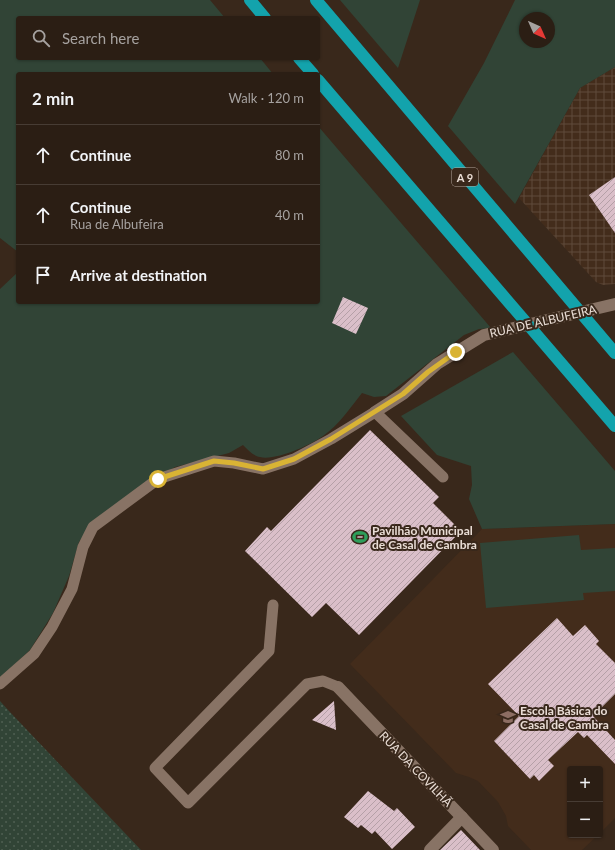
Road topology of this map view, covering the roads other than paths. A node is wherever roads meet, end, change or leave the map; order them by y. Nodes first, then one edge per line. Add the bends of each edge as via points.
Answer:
1 (250, 0) edge
2 (316, 0) edge
3 (263, 16) edge
4 (302, 60) edge
5 (311, 72) edge
6 (320, 82) edge
7 (615, 304) edge
8 (615, 353) edge
9 (375, 412) junction
10 (615, 426) edge
11 (443, 477) dead end
12 (273, 605) dead end
13 (0, 684) edge
14 (338, 687) joint
15 (462, 817) junction
16 (430, 850) edge
17 (493, 850) edge

1 - 3 highway
2 - 8 highway, A 9
4 - 5 highway
6 - 10 highway
7 - 9 street, RUA DE ALBUFEIRA via 484,334 437,364 403,394
9 - 11 lane
9 - 13 lane via 294,459 263,469 214,461 158,479 93,528 83,547 72,589 52,627 34,654
12 - 14 lane via 269,651 155,768 188,803 307,684 323,681
14 - 15 street, RUA DA COVILHÃ
15 - 16 street
15 - 17 street, RUA DA COVILHÃ

